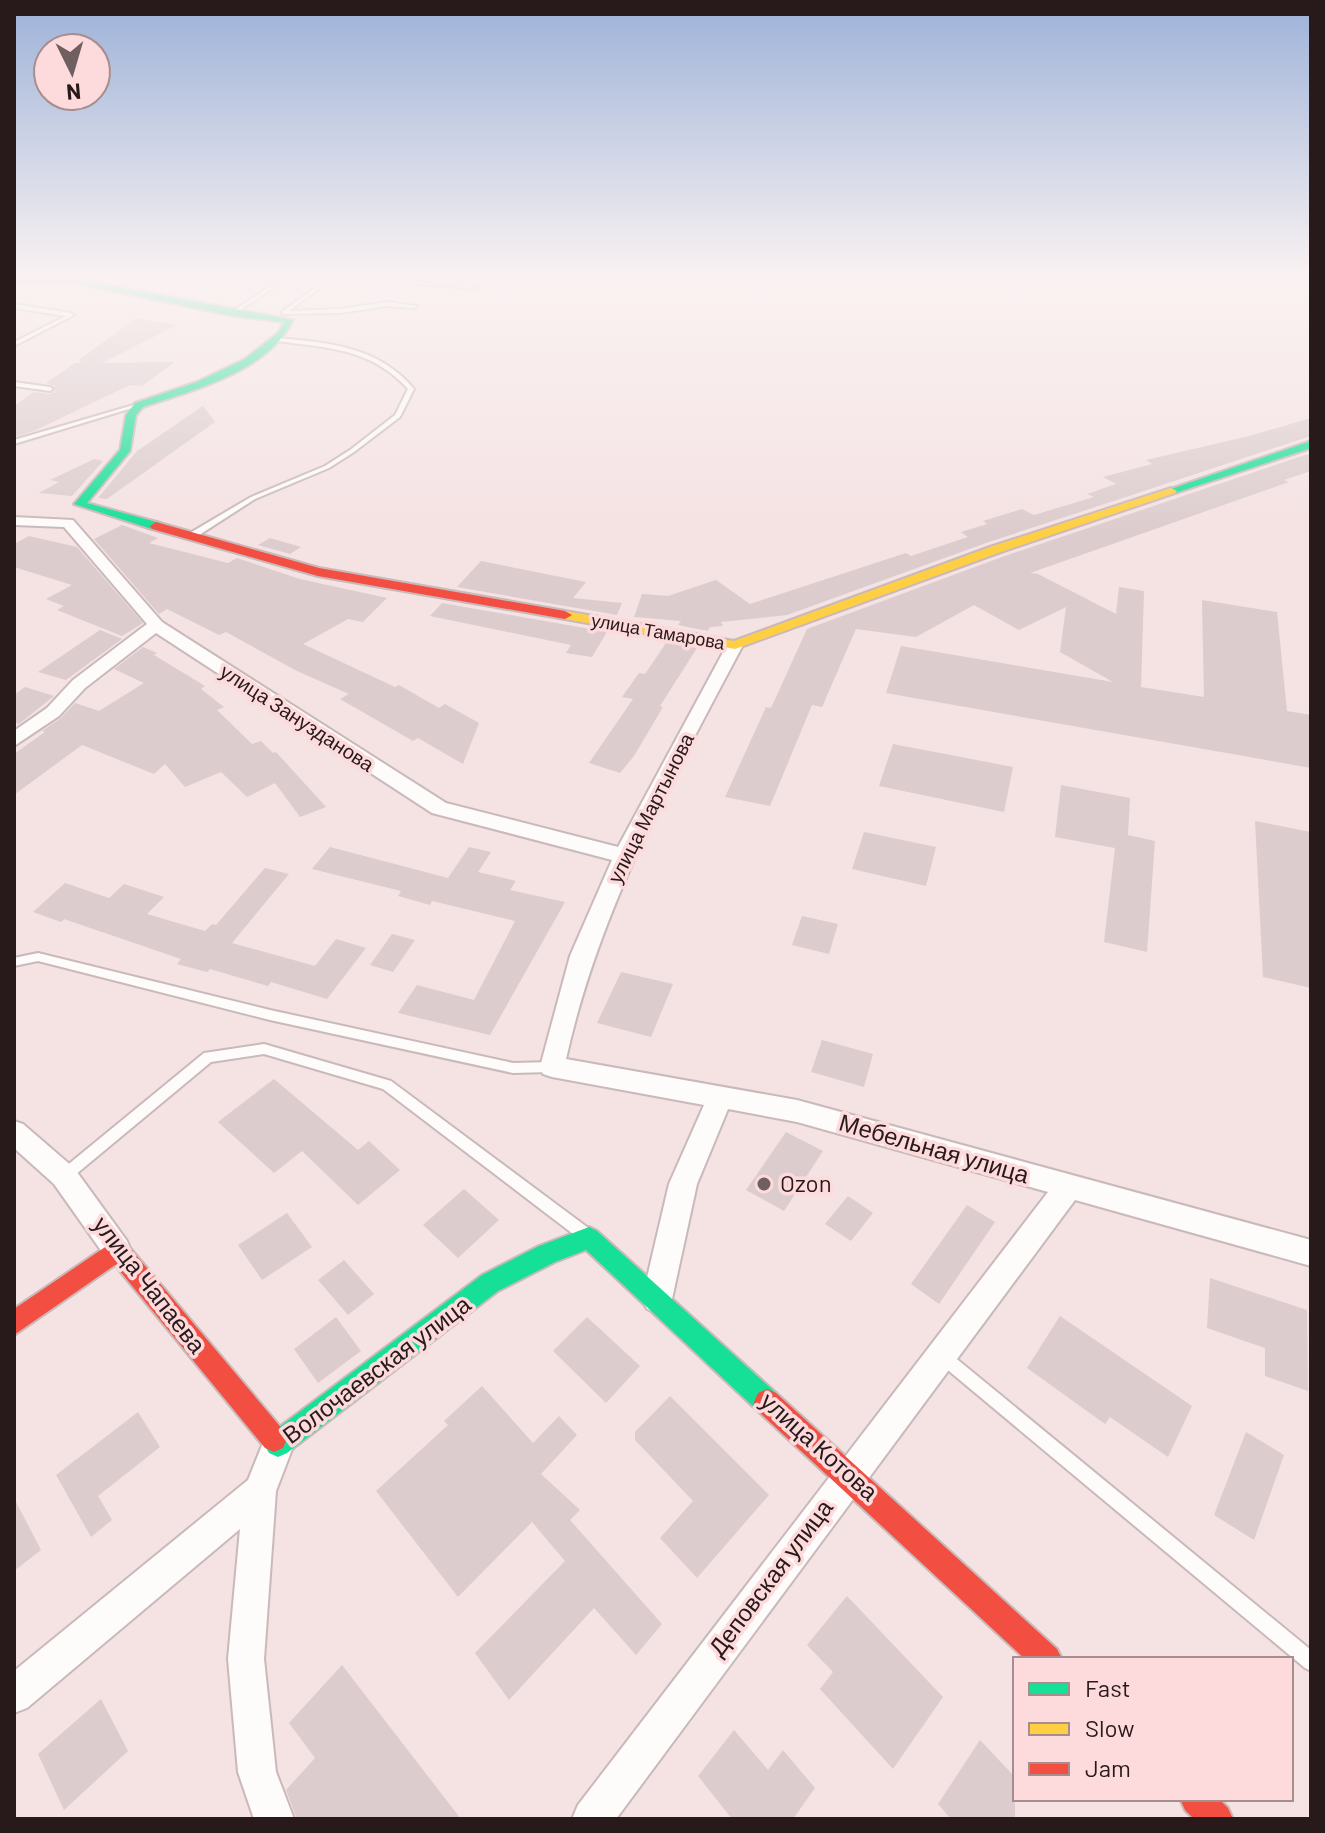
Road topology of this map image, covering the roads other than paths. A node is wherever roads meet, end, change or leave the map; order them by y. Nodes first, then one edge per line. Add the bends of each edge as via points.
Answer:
1 (245, 361) edge
2 (373, 361) edge
3 (14, 384) edge
4 (50, 389) dead end
5 (139, 405) junction
6 (14, 442) edge
7 (1311, 444) edge
8 (80, 504) junction
9 (14, 521) edge
10 (68, 523) junction
11 (193, 535) junction
12 (156, 625) junction
13 (735, 645) junction
14 (14, 740) edge
15 (623, 856) junction
16 (14, 962) edge
17 (552, 1067) junction
18 (720, 1097) junction
19 (14, 1132) edge
20 (64, 1176) junction
21 (1069, 1186) junction
22 (589, 1238) junction
23 (117, 1250) junction
24 (1311, 1253) edge
25 (657, 1299) junction
26 (14, 1323) edge
27 (941, 1356) junction
28 (278, 1444) junction
29 (849, 1474) junction
30 (260, 1491) junction
31 (1045, 1657) edge
32 (1311, 1662) edge
33 (14, 1695) edge
34 (1198, 1801) edge
35 (274, 1819) edge
36 (592, 1819) edge
37 (1217, 1819) edge

1 - 5 street via 217,378
2 - 11 lane via 403,378 411,389 398,416 327,467 253,498
3 - 4 lane
5 - 6 lane
5 - 8 street via 131,415 125,451
7 - 13 street, улица Тамарова via 994,550
8 - 10 street
8 - 11 street, улица Тамарова
9 - 10 street
10 - 12 street, улица Занузданова
11 - 13 street, улица Тамарова via 318,572
12 - 14 street
12 - 15 street, улица Занузданова via 439,808
13 - 15 street, улица Мартынова
15 - 17 street, улица Мартынова via 562,1014
16 - 17 lane via 38,957 498,1065
17 - 18 street, Мебельная улица
18 - 21 street, Мебельная улица via 797,1111
18 - 25 street via 683,1184
19 - 20 street, улица Чапаева
20 - 22 lane via 208,1057 264,1049 387,1085
20 - 23 street, улица Чапаева
21 - 24 street, Мебельная улица
21 - 27 street, Деповская улица
22 - 25 street, улица Котова
22 - 28 street, Волочаевская улица via 490,1283
23 - 26 street
23 - 28 street, улица Чапаева
25 - 29 street, улица Котова
27 - 29 street, Деповская улица
27 - 32 lane
28 - 30 street, Волочаевская улица
29 - 31 street, улица Котова
29 - 36 street, Деповская улица
30 - 33 street, Волочаевская улица
30 - 35 street via 246,1659 257,1772
34 - 37 street

